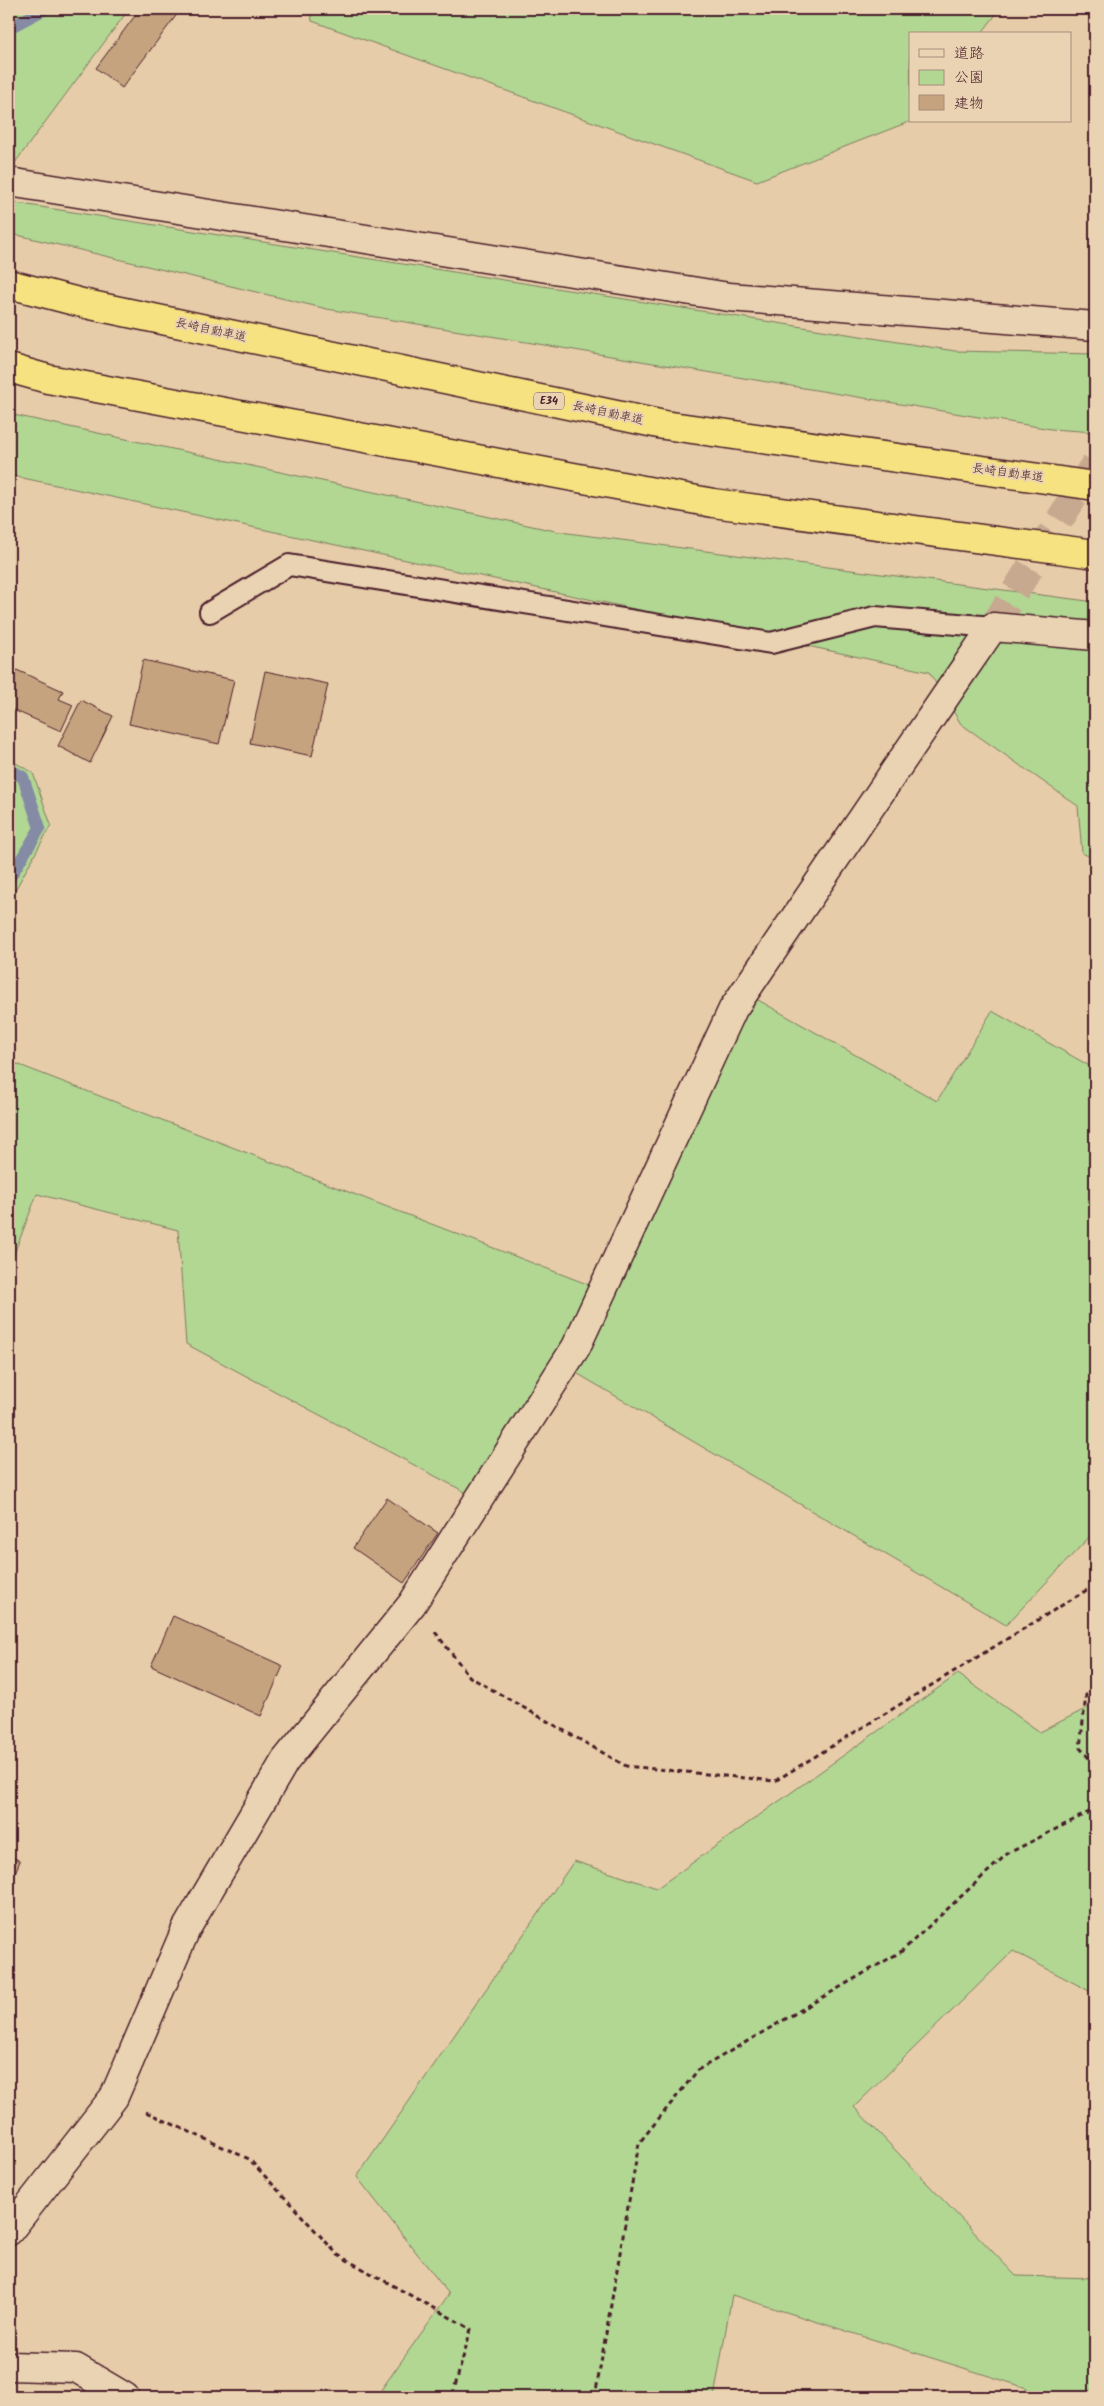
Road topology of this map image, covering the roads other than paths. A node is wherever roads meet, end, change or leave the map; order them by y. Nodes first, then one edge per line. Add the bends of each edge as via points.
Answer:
1 (9, 182) edge
2 (9, 284) edge
3 (1095, 326) edge
4 (9, 368) edge
5 (1095, 486) edge
6 (1095, 554) edge
7 (210, 612) dead end
8 (993, 627) junction
9 (1095, 636) edge
10 (9, 2231) edge
11 (9, 2366) edge
12 (125, 2397) edge

1 - 3 street via 728,297
2 - 5 highway, 長崎自動車道 / E34 via 86,304 664,425
4 - 6 highway via 68,382 713,503
7 - 8 lane via 289,565 771,643 875,617
8 - 9 street
8 - 10 street via 733,1009 576,1347 412,1604 285,1761 186,1928 114,2097
11 - 12 street via 76,2368

